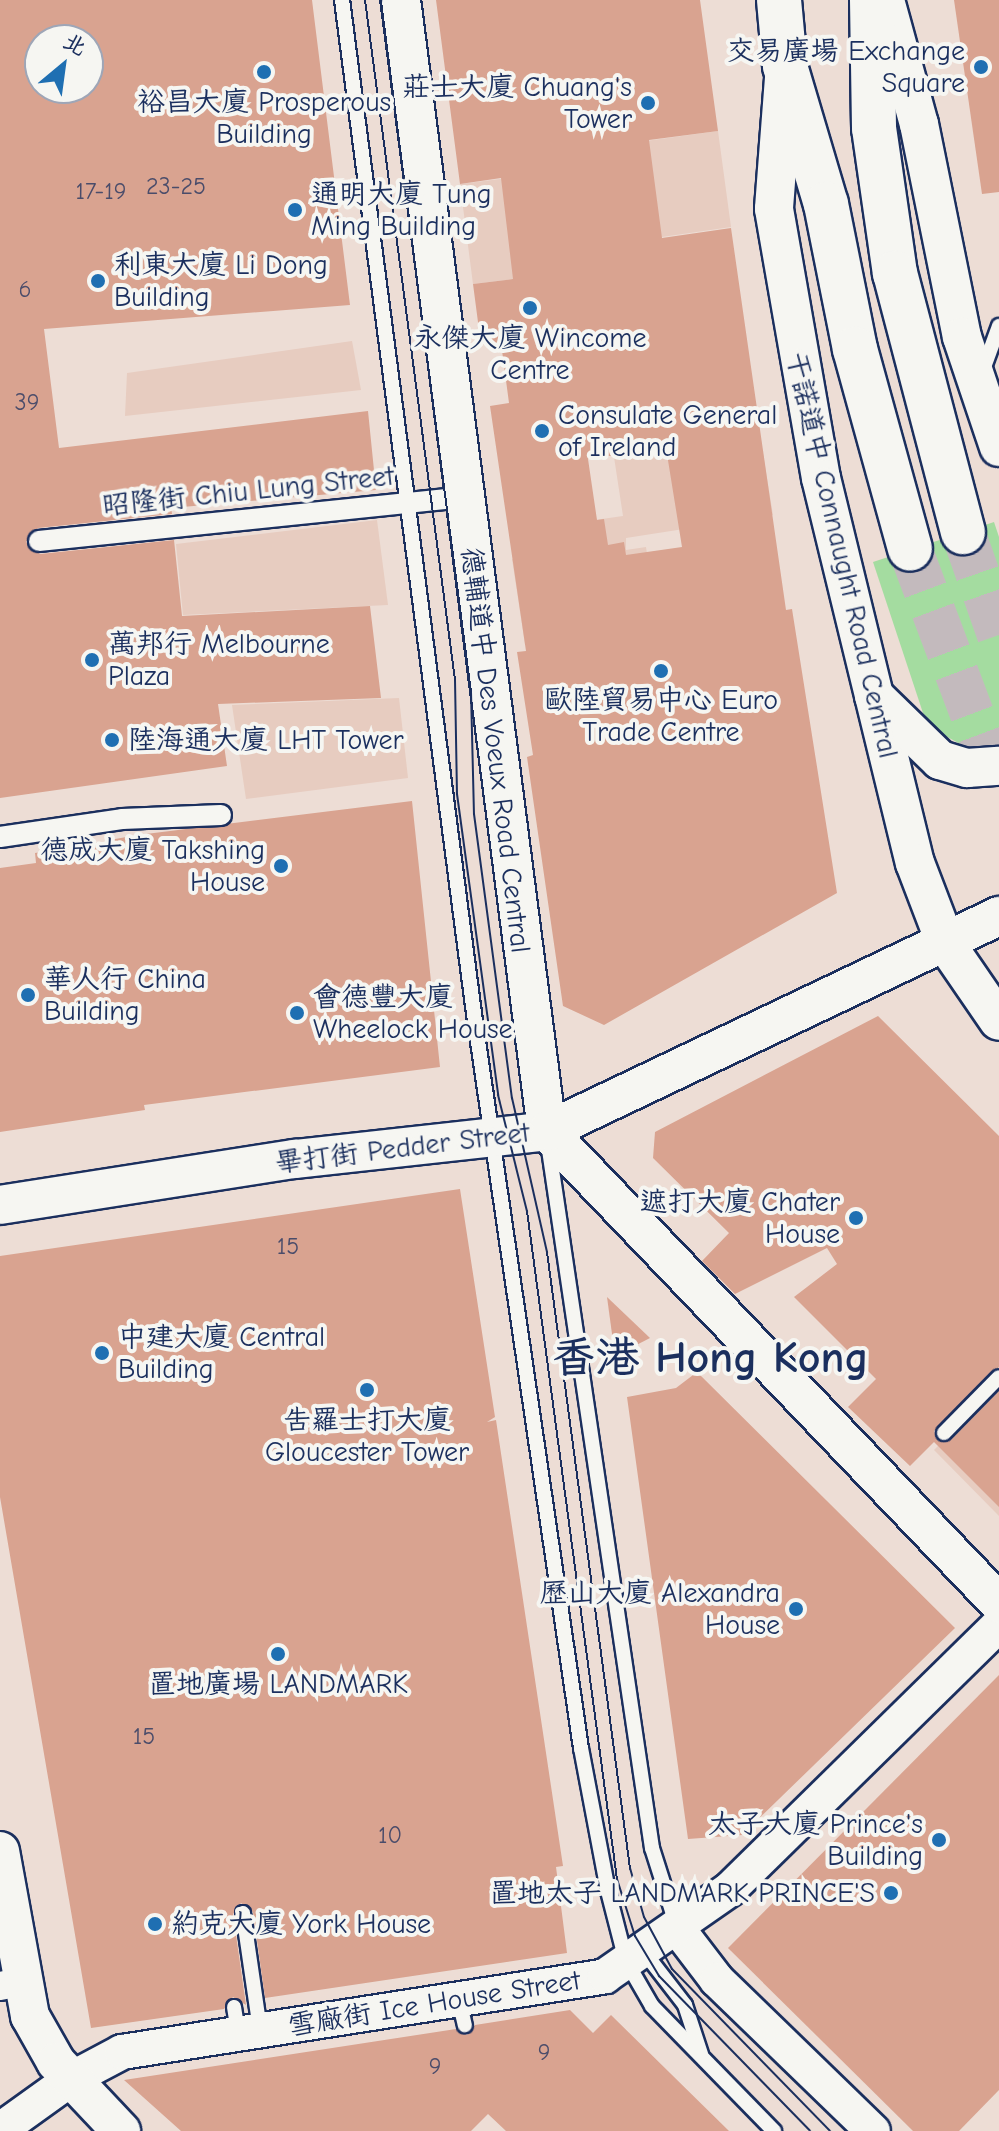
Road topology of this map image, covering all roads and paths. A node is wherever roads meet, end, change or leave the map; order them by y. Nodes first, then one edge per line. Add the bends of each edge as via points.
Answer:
1 (342, 0) edge
2 (401, 0) edge
3 (779, 0) edge
4 (872, 0) edge
5 (885, 0) edge
6 (785, 66) junction
7 (999, 326) edge
8 (979, 399) junction
9 (999, 447) edge
10 (464, 497) junction
11 (406, 503) junction
12 (963, 532) tunnel mouth
13 (39, 541) dead end
14 (910, 549) tunnel mouth
15 (874, 695) junction
16 (999, 766) edge
17 (221, 815) dead end
18 (0, 837) edge
19 (999, 916) edge
20 (946, 944) junction
21 (999, 1021) edge
22 (547, 1131) junction
23 (493, 1136) junction
24 (0, 1205) edge
25 (999, 1377) edge
26 (944, 1433) dead end
27 (999, 1603) edge
28 (999, 1625) edge
29 (0, 1851) edge
30 (243, 1913) dead end
31 (678, 1929) junction
32 (630, 1948) junction
33 (10, 1984) edge
34 (244, 2024) junction
35 (703, 2060) junction
36 (71, 2079) junction
37 (0, 2130) edge
38 (121, 2131) edge
39 (774, 2131) edge
40 (873, 2131) edge

1 - 11 lane, 德輔道中 Des Voeux Road Central
2 - 10 main road, 德輔道中 Des Voeux Road Central
3 - 6 main road, 干諾道中 Connaught Road Central
4 - 12 main road via 874,128 895,273
5 - 8 main road
6 - 14 main road, 干諾道中 Connaught Road Central via 826,204 855,349
6 - 15 main road, 干諾道中 Connaught Road Central via 774,209 821,478
7 - 8 lane via 989,341
8 - 9 main road
10 - 11 street, 昭隆街 Chiu Lung Street
10 - 22 main road, 德輔道中 Des Voeux Road Central
11 - 13 street, 昭隆街 Chiu Lung Street
11 - 23 lane, 德輔道中 Des Voeux Road Central
15 - 16 main road via 940,760 967,768
15 - 20 main road, 干諾道中 Connaught Road Central via 915,863
17 - 18 street via 122,819
19 - 20 main road, 畢打街 Pedder Street
20 - 21 main road, 干諾道中 Connaught Road Central
20 - 22 main road, 畢打街 Pedder Street via 846,984
22 - 23 main road, 畢打街 Pedder Street
22 - 27 main road
22 - 31 lane, 德輔道中 Des Voeux Road Central via 652,1848
23 - 24 main road, 畢打街 Pedder Street
23 - 32 lane, 德輔道中 Des Voeux Road Central via 581,1748
25 - 26 lane
28 - 31 street, 雪廠街 Ice House Street via 730,1889
29 - 33 main road
30 - 34 lane
31 - 32 street, 雪廠街 Ice House Street
31 - 40 street, 德輔道中 Des Voeux Road Central via 717,1980
32 - 34 street, 雪廠街 Ice House Street via 582,1981 462,2012
32 - 35 lane, 德輔道中 Des Voeux Road Central via 652,2006
32 - 35 lane, 德輔道中 Des Voeux Road Central via 685,2005
33 - 36 main road
34 - 36 street, 雪廠街 Ice House Street via 122,2052
35 - 39 lane, 德輔道中 Des Voeux Road Central
36 - 37 street, 雪廠街 Ice House Street
36 - 38 main road

